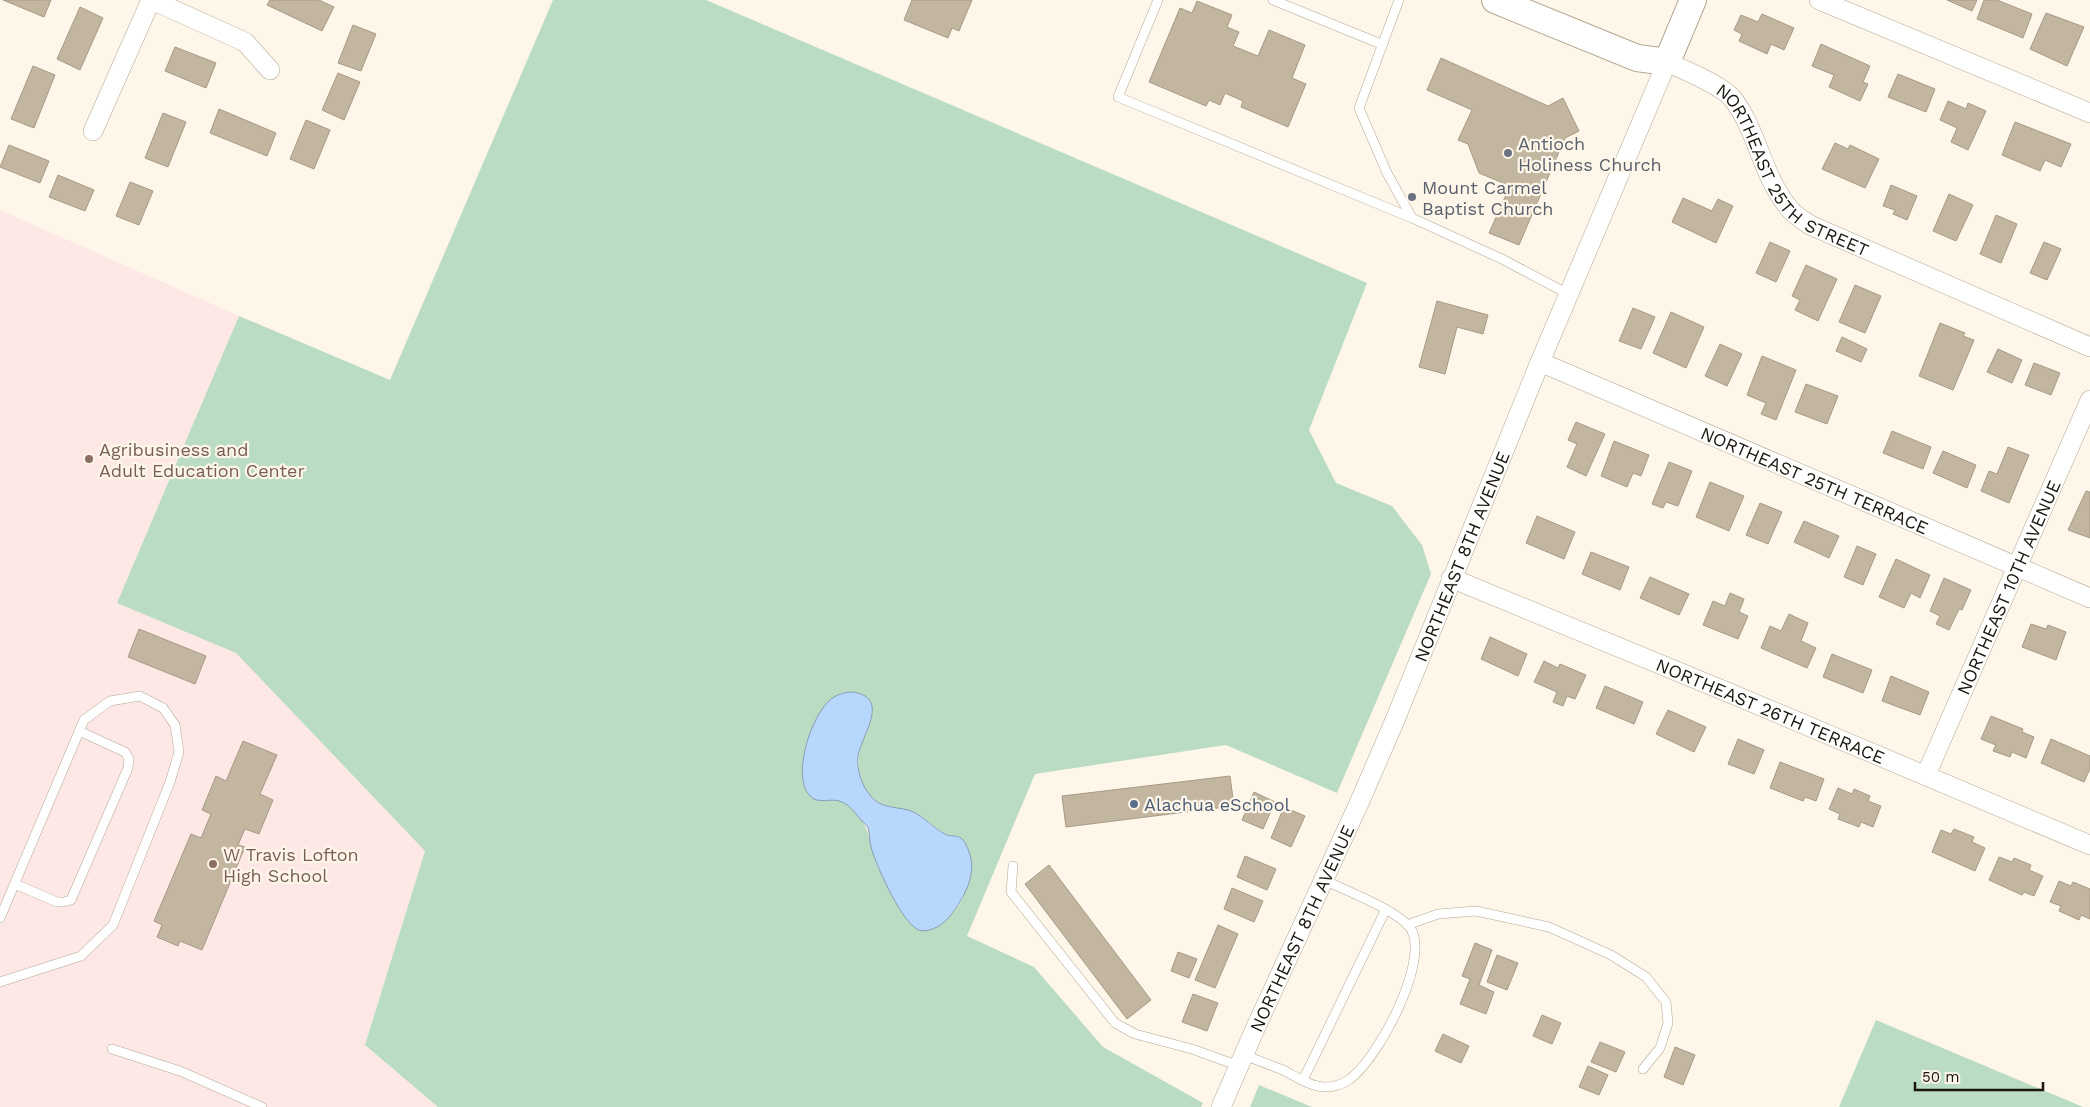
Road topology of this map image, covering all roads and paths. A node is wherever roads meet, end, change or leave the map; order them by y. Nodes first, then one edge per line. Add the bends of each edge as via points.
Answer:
1 (151, 0) edge
2 (1158, 0) edge
3 (1273, 0) edge
4 (1399, 0) edge
5 (1495, 0) edge
6 (1692, 0) edge
7 (1819, 0) edge
8 (1381, 44) junction
9 (1667, 62) junction
10 (270, 70) dead end
11 (2090, 113) edge
12 (94, 131) dead end
13 (1412, 218) junction
14 (1568, 294) junction
15 (2090, 347) edge
16 (1540, 362) junction
17 (2090, 400) edge
18 (2016, 566) junction
19 (1451, 578) junction
20 (2090, 598) edge
21 (79, 731) junction
22 (1926, 775) junction
23 (2090, 845) edge
24 (1013, 866) dead end
25 (1324, 880) junction
26 (15, 884) junction
27 (1386, 909) junction
28 (0, 918) edge
29 (1407, 925) junction
30 (0, 982) edge
31 (112, 1050) dead end
32 (1242, 1060) junction
33 (1643, 1069) dead end
34 (1303, 1080) junction
35 (262, 1107) edge
36 (1221, 1107) edge

1 - 10 street via 244,42
1 - 12 street
2 - 13 lane via 1118,97
3 - 8 lane
4 - 8 lane
5 - 9 street, NORTHEAST 25TH STREET via 1637,58
6 - 9 street, NORTHEAST 8TH AVENUE
7 - 11 street
8 - 13 lane via 1359,108 1387,173
9 - 14 street, NORTHEAST 8TH AVENUE
9 - 15 street, NORTHEAST 25TH STREET via 1701,77 1732,98 1750,128 1776,190 1790,210 1810,225
13 - 14 lane via 1502,259
14 - 16 street, NORTHEAST 8TH AVENUE
16 - 18 street, NORTHEAST 25TH TERRACE
16 - 19 street, NORTHEAST 8TH AVENUE
17 - 18 street, NORTHEAST 10TH AVENUE
18 - 20 street, NORTHEAST 25TH TERRACE
18 - 22 street, NORTHEAST 10TH AVENUE
19 - 22 street, NORTHEAST 26TH TERRACE
19 - 25 street, NORTHEAST 8TH AVENUE via 1395,720
21 - 26 lane
21 - 26 lane via 125,752 129,759 128,768 72,900 57,902
21 - 30 lane via 84,720 110,701 140,696 163,708 175,726 179,752 113,925 81,956
22 - 23 street, NORTHEAST 26TH TERRACE
24 - 32 lane via 1011,892 1114,1023 1135,1034
25 - 27 lane
25 - 32 street, NORTHEAST 8TH AVENUE
26 - 28 lane
27 - 29 lane
27 - 34 lane
29 - 33 lane via 1438,914 1476,911 1549,927 1611,955 1646,977 1666,1002 1668,1023 1660,1048
29 - 34 lane via 1415,941 1413,964 1404,993 1373,1054 1349,1080 1338,1085 1324,1087
31 - 35 lane via 195,1077
32 - 34 lane
32 - 36 street, NORTHEAST 8TH AVENUE

